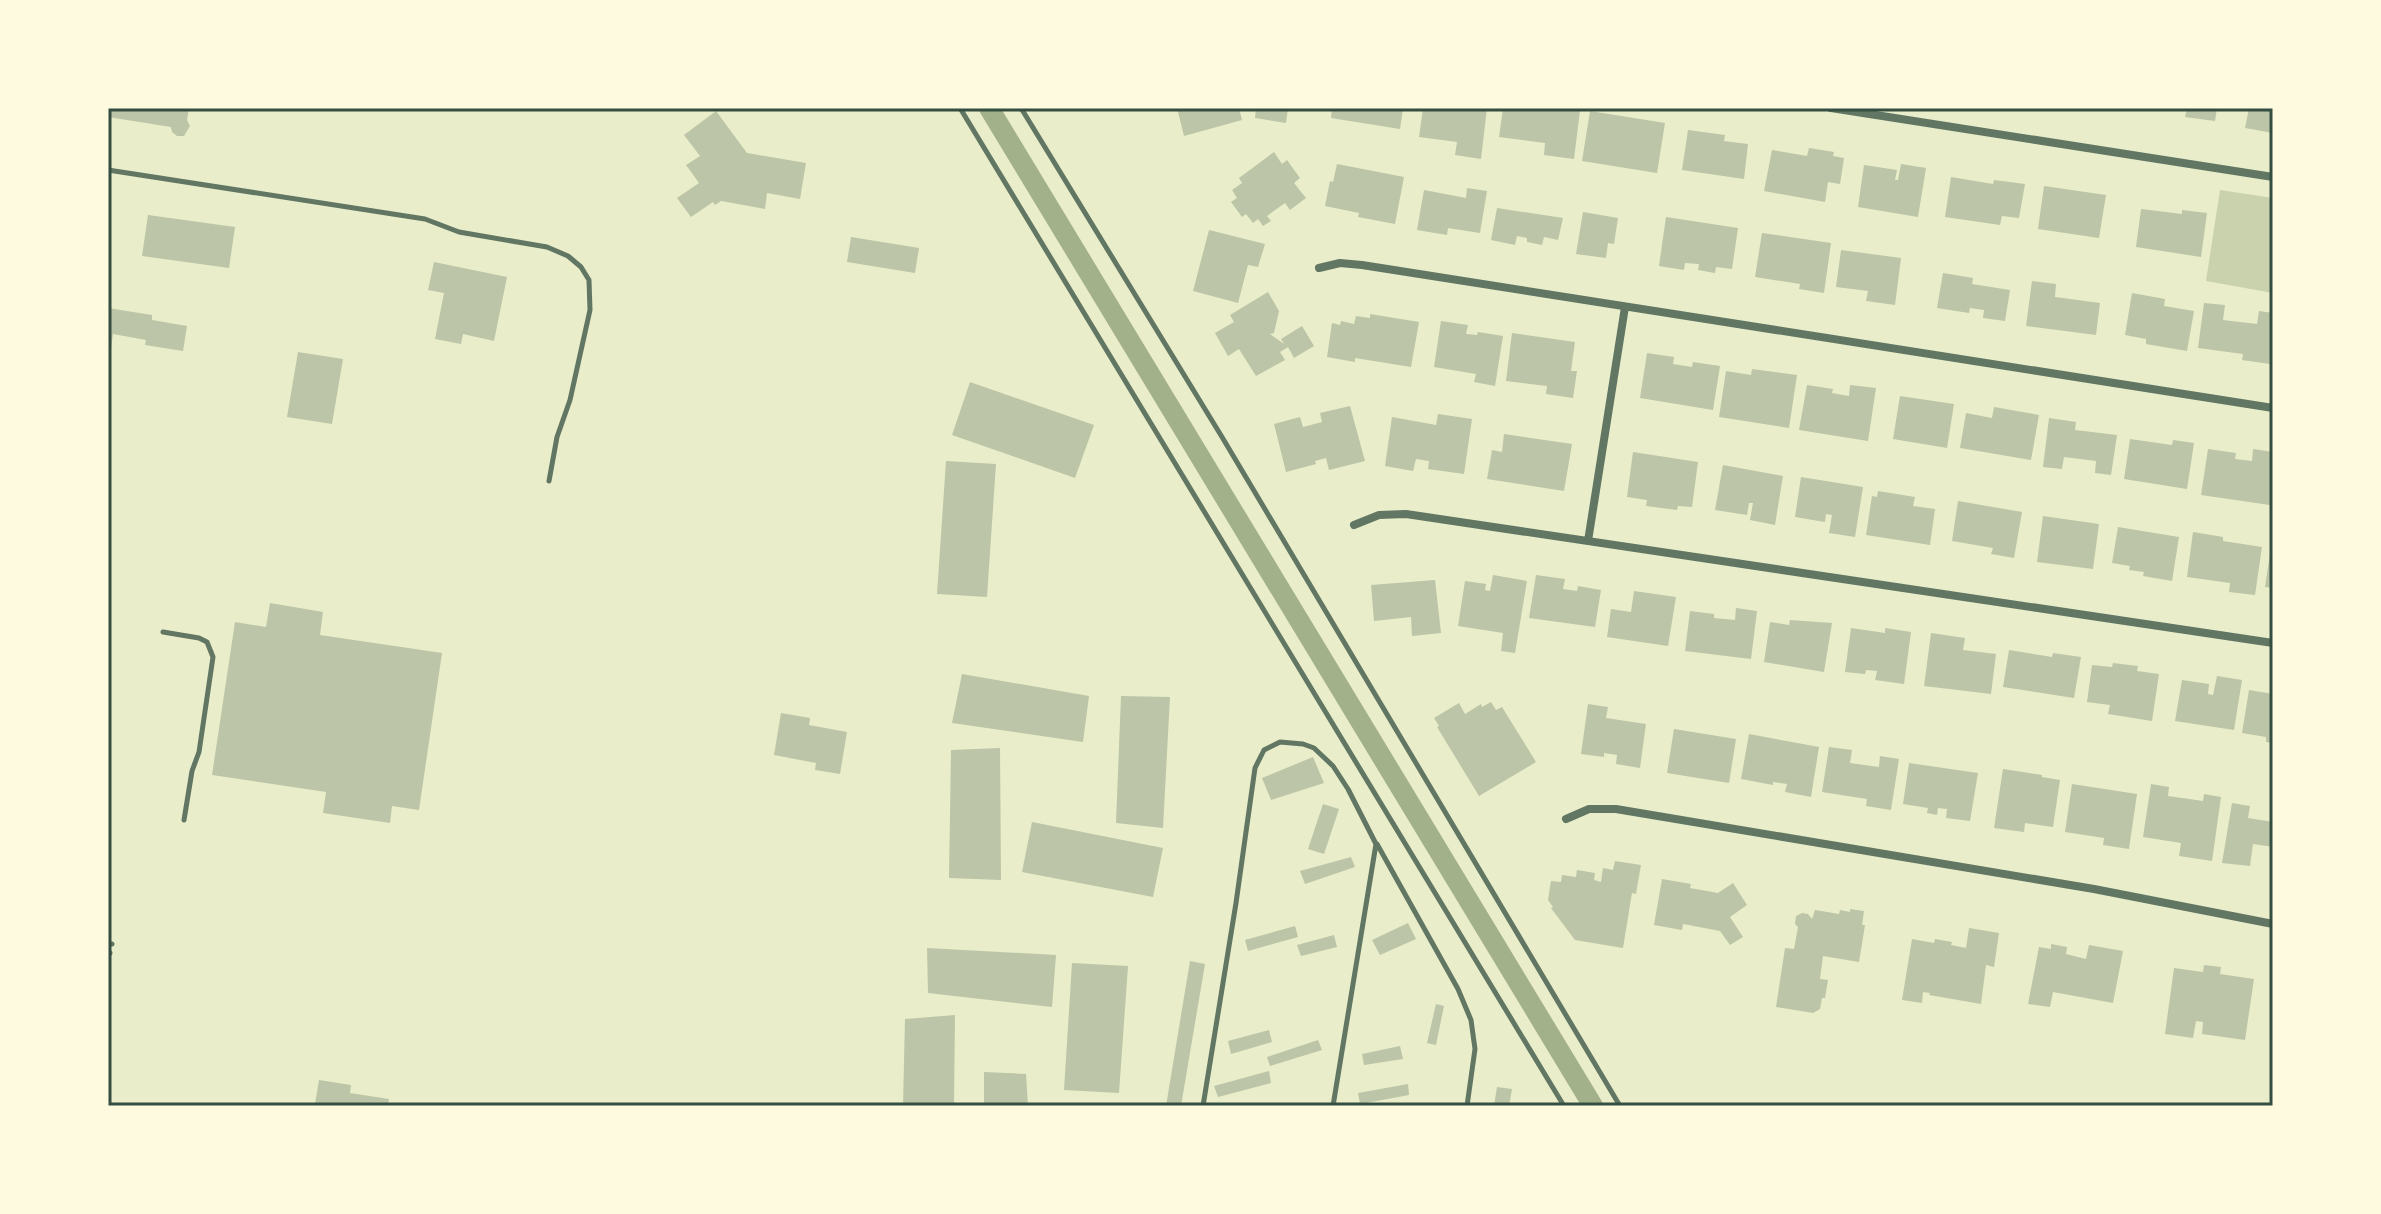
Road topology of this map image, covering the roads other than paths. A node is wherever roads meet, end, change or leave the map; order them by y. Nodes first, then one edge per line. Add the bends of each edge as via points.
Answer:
1 (960, 108) edge
2 (1021, 108) edge
3 (1831, 108) edge
4 (108, 170) edge
5 (2273, 177) edge
6 (1319, 268) dead end
7 (1625, 307) junction
8 (2273, 408) edge
9 (549, 481) dead end
10 (1354, 525) dead end
11 (1588, 541) junction
12 (163, 632) dead end
13 (2273, 643) edge
14 (1566, 819) dead end
15 (184, 820) dead end
16 (1376, 844) junction
17 (2273, 924) edge
18 (1203, 1106) edge
19 (1333, 1106) edge
20 (1467, 1106) edge
21 (1564, 1106) edge
22 (1620, 1106) edge

1 - 21 lane
2 - 22 lane
3 - 5 street
4 - 9 lane via 425,219 459,232 547,247 568,256 589,280 590,310
6 - 7 street via 1362,265
7 - 8 street
7 - 11 street
10 - 11 street via 1379,515 1406,514
11 - 13 street
12 - 15 lane via 199,638 207,642 213,657
14 - 17 street via 1589,809 1616,809
16 - 18 lane via 1325,756 1291,741 1264,750 1253,777
16 - 19 lane
16 - 20 lane via 1466,1006 1474,1034

